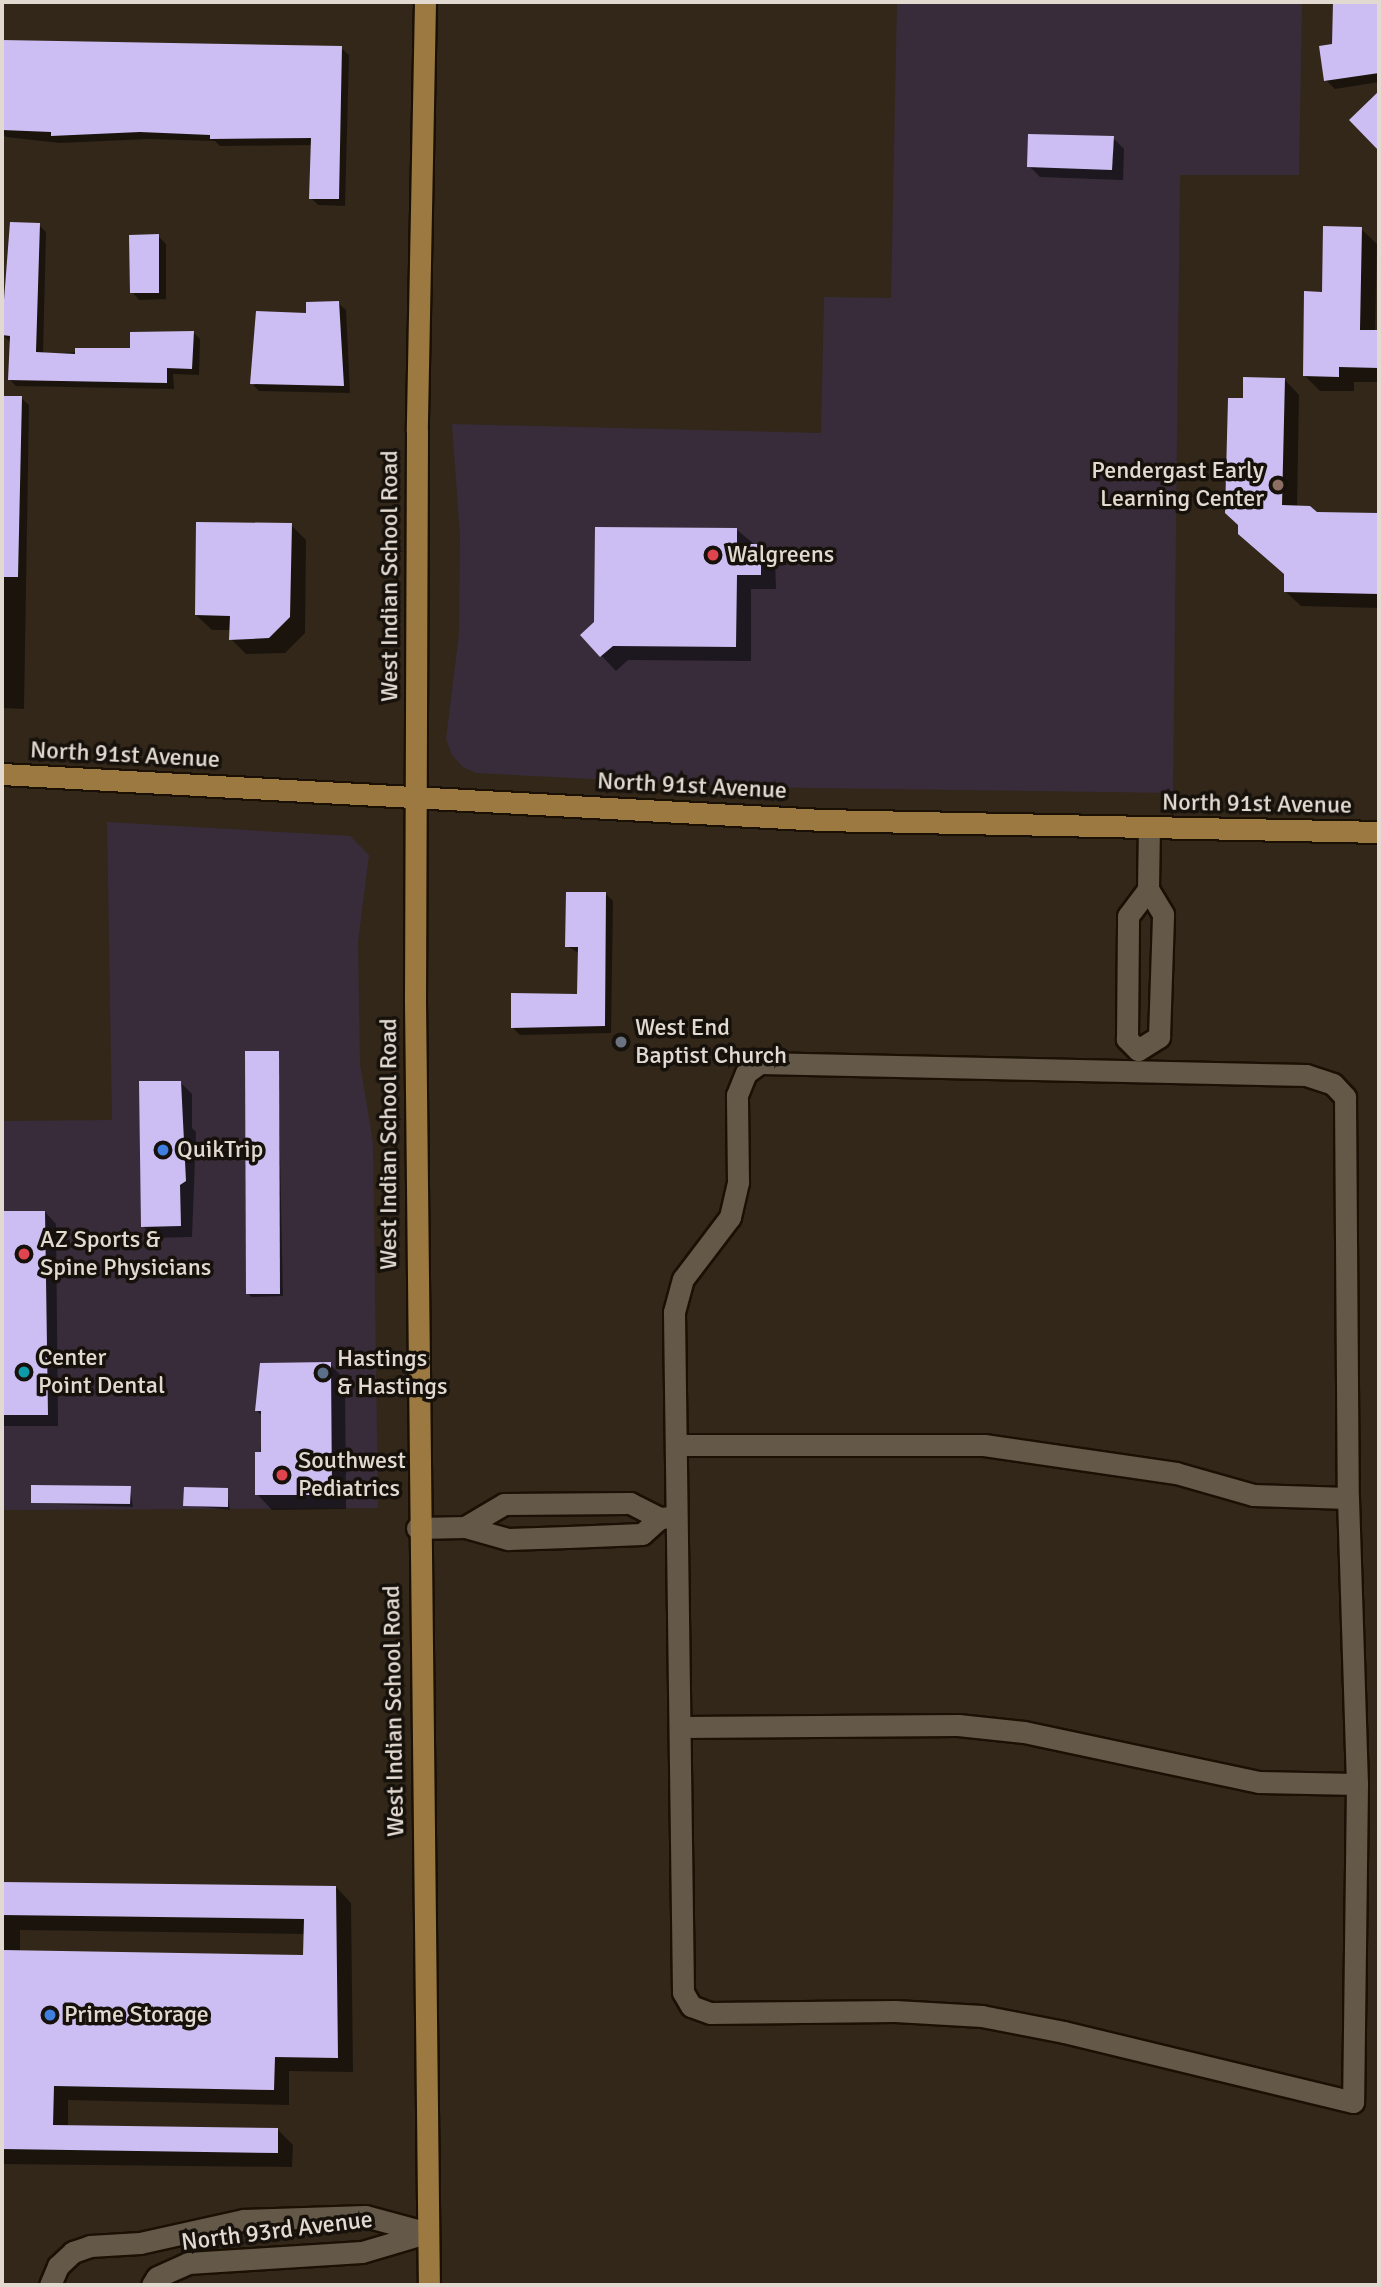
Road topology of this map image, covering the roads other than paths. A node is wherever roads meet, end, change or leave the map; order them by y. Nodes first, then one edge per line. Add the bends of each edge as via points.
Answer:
1 (425, 2) edge
2 (2, 774) edge
3 (416, 798) junction
4 (1149, 827) junction
5 (1379, 832) edge
6 (1148, 889) junction
7 (1138, 1050) junction
8 (1137, 1074) junction
9 (677, 1445) junction
10 (1348, 1498) junction
11 (565, 1504) junction
12 (669, 1517) junction
13 (465, 1527) junction
14 (417, 1528) junction
15 (568, 1537) junction
16 (681, 1727) junction
17 (1357, 1784) junction
18 (428, 2233) junction
19 (50, 2285) edge
20 (152, 2285) edge
21 (429, 2285) edge

1 - 3 main road, West Indian School Road
2 - 3 main road, North 91st Avenue
3 - 4 main road, North 91st Avenue via 822,820
3 - 14 main road, West Indian School Road
4 - 5 main road, North 91st Avenue
4 - 6 street
6 - 7 street via 1128,916 1127,1039
6 - 7 street via 1164,915 1159,1037
7 - 8 street
8 - 9 street via 760,1063 746,1073 737,1095 738,1182 730,1217 683,1279 674,1312
8 - 10 street via 1306,1075 1333,1084 1345,1097
9 - 10 street via 985,1445 1175,1474 1253,1495
9 - 12 street
10 - 17 street
11 - 12 street via 630,1503
11 - 13 street via 504,1504
11 - 15 street
12 - 15 street via 642,1534
12 - 16 street
13 - 14 street
13 - 15 street via 508,1539
14 - 18 main road, West Indian School Road
16 - 17 street via 958,1725 1024,1732 1259,1783
16 - 17 street via 681,1971 682,1992 691,2006 710,2013 895,2011 982,2016 1353,2102
18 - 19 street, North 93rd Avenue via 365,2216 243,2220 140,2243 90,2246 73,2252 58,2266
18 - 20 street, North 93rd Avenue via 362,2252 188,2263 157,2277
18 - 21 main road, West Indian School Road

